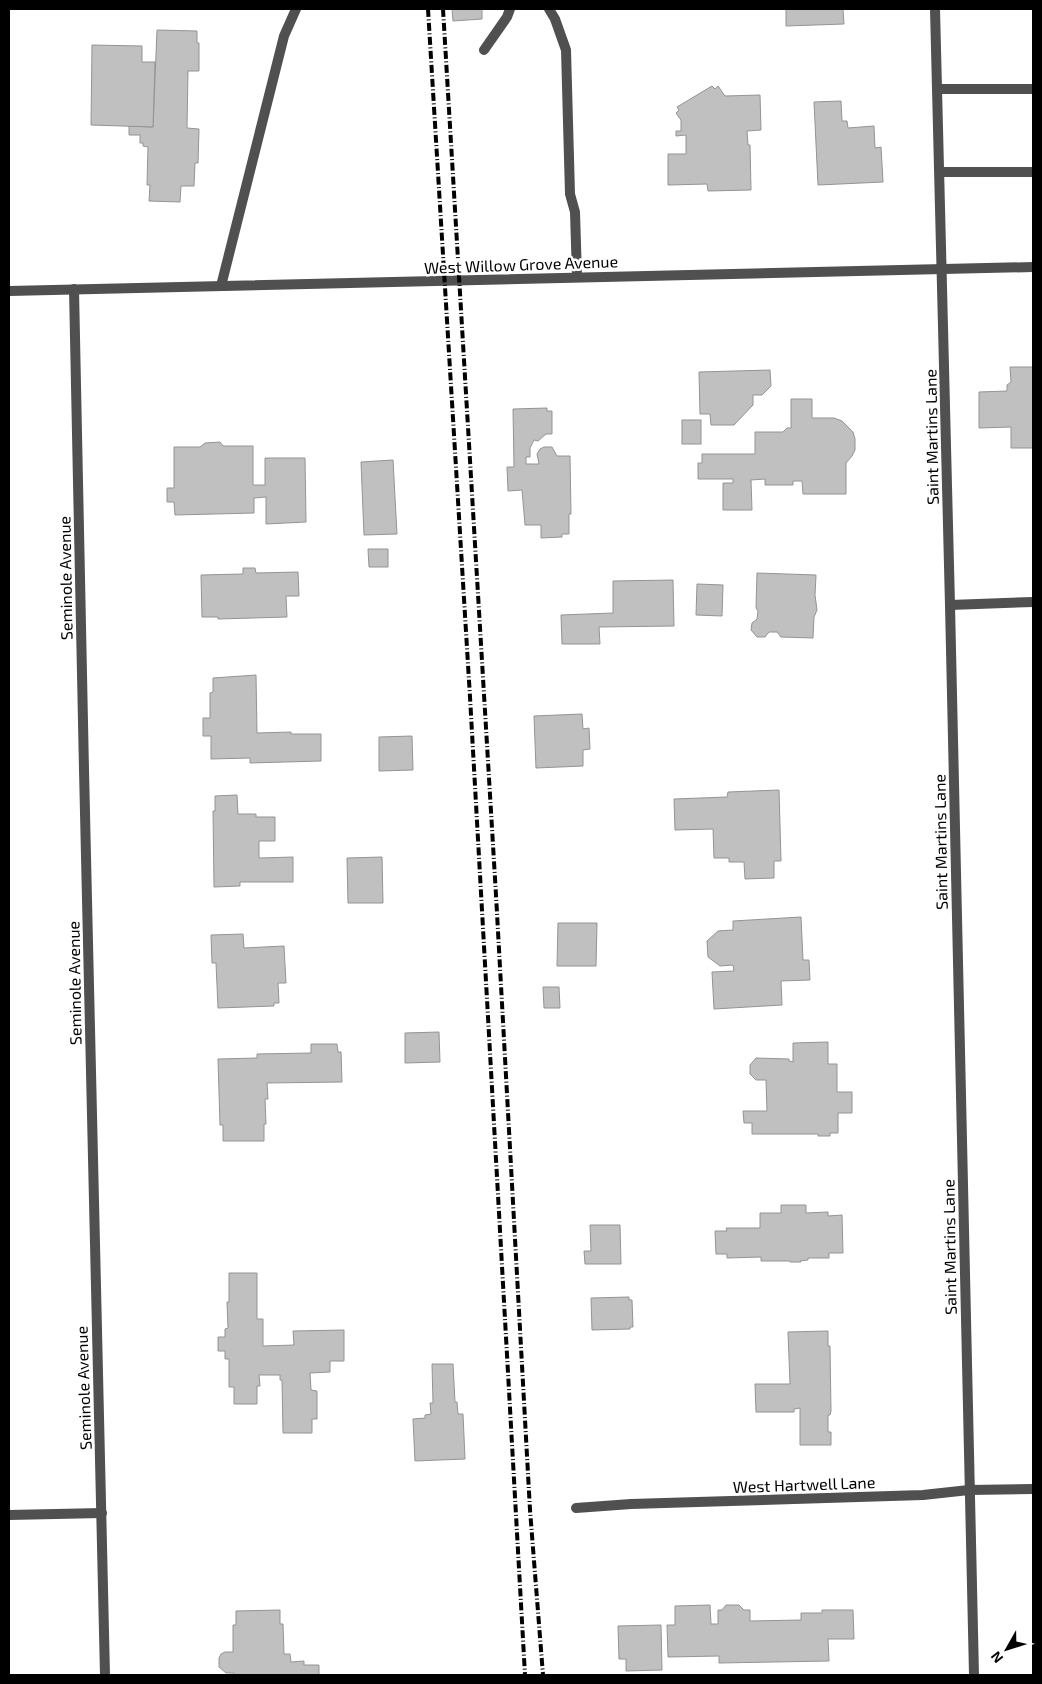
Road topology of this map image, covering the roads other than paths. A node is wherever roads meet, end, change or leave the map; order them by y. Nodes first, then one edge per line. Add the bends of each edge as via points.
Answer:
1 (296, 9) edge
2 (510, 9) edge
3 (549, 9) edge
4 (935, 9) edge
5 (484, 50) dead end
6 (937, 89) junction
7 (1033, 89) edge
8 (940, 172) junction
9 (1033, 172) edge
10 (1033, 267) edge
11 (942, 270) junction
12 (577, 277) junction
13 (221, 286) junction
14 (74, 289) junction
15 (9, 291) edge
16 (1033, 602) edge
17 (950, 604) junction
18 (1033, 1489) edge
19 (969, 1490) junction
20 (576, 1508) dead end
21 (102, 1513) junction
22 (9, 1515) edge
23 (105, 1675) edge
24 (974, 1675) edge

1 - 13 street via 284,36
2 - 5 street
3 - 12 street via 556,18 566,50 570,194 575,212
4 - 6 street, Saint Martins Lane
6 - 7 street
6 - 8 street, Saint Martins Lane
8 - 9 street
8 - 11 street, Saint Martins Lane
10 - 11 street, West Willow Grove Avenue
11 - 12 street, West Willow Grove Avenue
11 - 17 street, Saint Martins Lane
12 - 13 street, West Willow Grove Avenue
13 - 14 street, West Willow Grove Avenue
14 - 15 street, West Willow Grove Avenue
14 - 21 street, Seminole Avenue
16 - 17 street
17 - 19 street, Saint Martins Lane
18 - 19 street, West Hartwell Lane
19 - 20 street, West Hartwell Lane via 930,1495
19 - 24 street, Saint Martins Lane
21 - 22 street
21 - 23 street, Seminole Avenue

